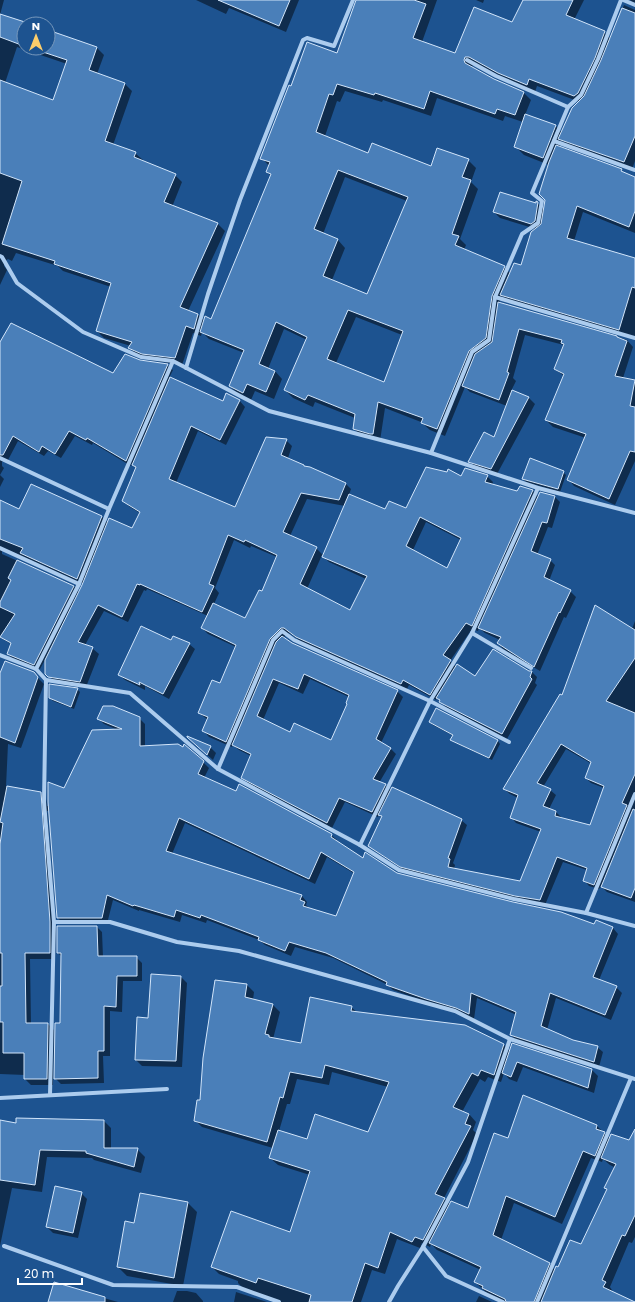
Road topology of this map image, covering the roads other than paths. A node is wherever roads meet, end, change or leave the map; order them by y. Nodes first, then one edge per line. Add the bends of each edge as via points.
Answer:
1 (352, 0) edge
2 (622, 0) edge
3 (635, 5) edge
4 (467, 60) dead end
5 (568, 107) junction
6 (554, 141) junction
7 (635, 170) edge
8 (0, 256) edge
9 (495, 297) junction
10 (635, 338) edge
11 (173, 361) junction
12 (186, 368) junction
13 (431, 453) junction
14 (0, 458) edge
15 (538, 488) junction
16 (108, 509) junction
17 (635, 513) edge
18 (0, 548) edge
19 (79, 584) junction
20 (472, 633) junction
21 (0, 655) edge
22 (531, 668) dead end
23 (36, 669) junction
24 (46, 680) junction
25 (430, 701) junction
26 (509, 742) dead end
27 (218, 769) junction
28 (635, 794) edge
29 (360, 845) junction
30 (586, 913) junction
31 (54, 922) junction
32 (635, 926) edge
33 (510, 1039) junction
34 (633, 1079) edge
35 (167, 1089) dead end
36 (50, 1095) junction
37 (0, 1098) edge
38 (4, 1246) dead end
39 (423, 1247) junction
40 (279, 1302) edge
41 (389, 1302) edge
42 (503, 1302) edge
43 (537, 1302) edge

1 - 12 street via 334,46 307,38 303,40 240,200
2 - 3 street
2 - 5 street via 581,95
4 - 5 street via 496,76
5 - 6 street
6 - 7 street
6 - 9 street via 532,193 542,201 538,223 522,234
8 - 11 street via 17,283 83,332 141,357
9 - 10 street
9 - 13 street via 489,340 472,352
11 - 12 street
11 - 16 street
12 - 13 street via 269,411
13 - 15 street
14 - 16 street
15 - 17 street
15 - 20 street
16 - 19 street
18 - 19 street
19 - 23 street
20 - 22 street
20 - 25 street
21 - 23 street
23 - 24 street
24 - 27 street via 130,693
24 - 31 street via 44,802
25 - 26 street
25 - 27 street via 294,640 282,631 273,640
25 - 29 street
27 - 29 street
28 - 30 street
29 - 30 street via 399,870 514,899
30 - 32 street
31 - 33 street via 110,922 178,942 239,951 455,1011
31 - 36 street
33 - 34 street
33 - 39 street via 468,1162
34 - 43 street
35 - 36 street
36 - 37 street
38 - 40 street via 113,1285 237,1287
39 - 41 street
39 - 42 street via 446,1276

